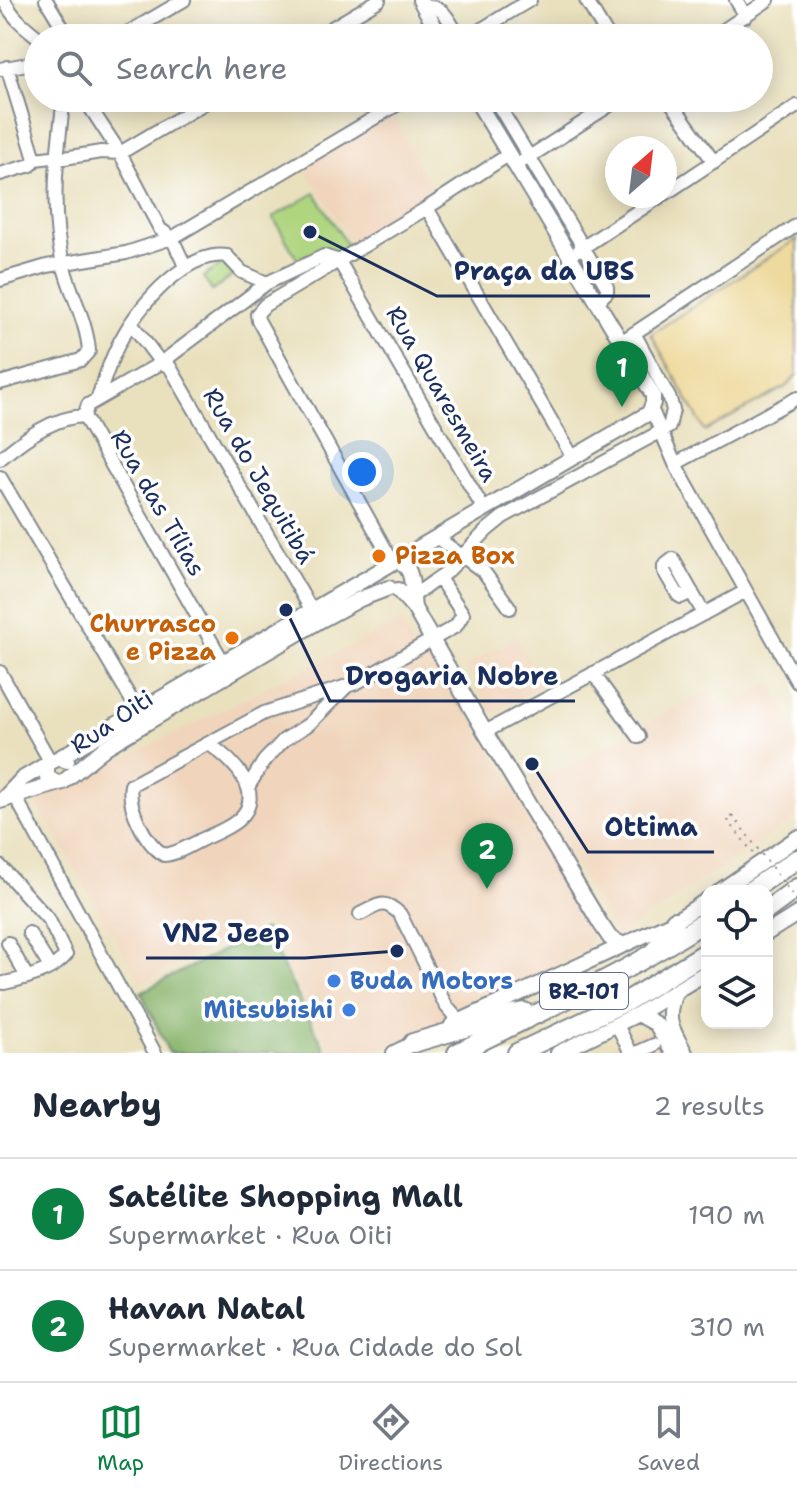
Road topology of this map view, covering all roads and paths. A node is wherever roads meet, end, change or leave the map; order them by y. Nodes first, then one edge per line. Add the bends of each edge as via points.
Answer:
1 (4, 0) edge
2 (46, 0) edge
3 (184, 0) edge
4 (379, 0) edge
5 (530, 0) edge
6 (586, 0) edge
7 (736, 0) edge
8 (768, 0) edge
9 (422, 4) edge
10 (746, 16) junction
11 (61, 24) edge
12 (143, 24) edge
13 (339, 24) edge
14 (433, 24) edge
15 (451, 24) edge
16 (490, 24) edge
17 (601, 24) edge
18 (734, 24) edge
19 (24, 27) edge
20 (24, 64) edge
21 (3, 68) edge
22 (797, 106) edge
23 (63, 112) edge
24 (93, 112) edge
25 (189, 112) edge
26 (384, 112) edge
27 (490, 112) edge
28 (494, 112) edge
29 (599, 112) edge
30 (678, 112) edge
31 (120, 153) junction
32 (529, 157) junction
33 (35, 159) junction
34 (58, 159) junction
35 (512, 160) junction
36 (714, 162) junction
37 (0, 174) edge
38 (677, 186) edge
39 (427, 208) junction
40 (643, 208) edge
41 (797, 225) edge
42 (172, 238) junction
43 (583, 248) junction
44 (570, 256) junction
45 (339, 261) junction
46 (63, 264) junction
47 (185, 266) junction
48 (0, 280) edge
49 (267, 283) junction
50 (597, 302) junction
51 (131, 323) junction
52 (628, 338) junction
53 (164, 364) junction
54 (0, 383) edge
55 (797, 398) edge
56 (97, 400) junction
57 (652, 406) junction
58 (85, 412) junction
59 (662, 432) junction
60 (572, 456) junction
61 (0, 459) edge
62 (675, 464) junction
63 (0, 477) edge
64 (515, 489) junction
65 (521, 507) junction
66 (483, 508) junction
67 (431, 540) junction
68 (464, 555) junction
69 (390, 563) junction
70 (410, 573) junction
71 (439, 578) junction
72 (393, 589) junction
73 (746, 591) junction
74 (692, 592) dead end
75 (413, 602) junction
76 (510, 608) dead end
77 (312, 611) junction
78 (704, 614) junction
79 (433, 641) junction
80 (222, 660) junction
81 (0, 672) edge
82 (593, 673) junction
83 (797, 682) edge
84 (346, 687) junction
85 (138, 711) junction
86 (485, 732) junction
87 (639, 737) dead end
88 (209, 744) junction
89 (52, 761) junction
90 (63, 780) junction
91 (248, 787) junction
92 (7, 799) edge
93 (797, 838) edge
94 (797, 859) edge
95 (762, 863) junction
96 (0, 866) edge
97 (729, 885) edge
98 (759, 885) edge
99 (797, 888) edge
100 (797, 901) edge
101 (701, 904) edge
102 (773, 906) edge
103 (360, 914) dead end
104 (797, 914) edge
105 (675, 921) junction
106 (701, 924) edge
107 (773, 929) edge
108 (29, 933) dead end
109 (8, 943) dead end
110 (624, 945) junction
111 (650, 956) junction
112 (701, 956) edge
113 (50, 967) junction
114 (701, 976) edge
115 (27, 977) junction
116 (1, 981) edge
117 (675, 993) junction
118 (542, 1009) junction
119 (638, 1014) junction
120 (459, 1021) junction
121 (617, 1025) junction
122 (413, 1043) junction
123 (654, 1045) dead end
124 (155, 1053) edge
125 (394, 1053) edge
126 (457, 1053) edge
127 (517, 1053) edge
128 (558, 1053) edge
129 (634, 1053) edge
130 (673, 1053) edge
131 (685, 1053) edge

1 - 19 street
2 - 11 street
3 - 12 street
4 - 13 street
5 - 16 street
6 - 17 street
7 - 10 street
8 - 10 street
9 - 14 main road
9 - 15 street via 441,9
10 - 18 street
20 - 21 street
21 - 33 street
22 - 36 street
23 - 34 street
24 - 31 street
25 - 31 street
26 - 42 street
27 - 35 main road
28 - 32 street
29 - 32 street
30 - 36 street
31 - 34 street
31 - 42 street via 160,229
32 - 35 street
32 - 43 street
33 - 34 street
33 - 37 street
34 - 46 street via 56,223
35 - 39 street
35 - 44 main road
36 - 38 street
39 - 45 street
39 - 60 street
40 - 43 street
41 - 52 street
42 - 46 street
42 - 47 street
43 - 44 street
43 - 50 street via 607,287
44 - 50 main road
45 - 49 street via 324,256
45 - 66 street, Rua Quaresmeira
45 - 69 street via 265,305 258,320
46 - 48 street
46 - 54 street via 89,351 81,360
47 - 49 street via 227,256 250,277
47 - 51 street
49 - 53 street
50 - 52 main road
51 - 53 street, Rua do Jequitibá
51 - 56 street
52 - 57 main road via 653,395
52 - 59 street via 670,399 672,421
53 - 56 street
53 - 77 street, Rua do Jequitibá
55 - 62 street
56 - 58 street
57 - 59 street
57 - 60 main road, Rua Oiti via 649,413
58 - 61 street via 55,422
58 - 80 street, Rua das Tílias
59 - 62 street
59 - 65 street
60 - 64 main road, Rua Oiti
62 - 73 street
63 - 85 street
64 - 65 street
64 - 66 main road, Rua Oiti
65 - 68 street via 487,530
66 - 67 main road, Rua Oiti
67 - 68 street
67 - 69 main road, Rua Oiti
67 - 70 main road, Rua Oiti
68 - 71 street
68 - 76 street via 494,582
69 - 70 main road via 402,563
69 - 72 main road via 381,575
69 - 77 main road, Rua Oiti
70 - 72 main road via 408,582
70 - 75 main road
71 - 75 street
71 - 79 street via 463,614 456,626
72 - 75 main road
72 - 90 main road, Rua Oiti via 348,605 106,747
73 - 78 street
73 - 83 street
74 - 78 street
75 - 79 main road
77 - 80 main road, Rua Oiti
78 - 82 street
79 - 84 street
79 - 86 main road
80 - 85 main road, Rua Oiti
81 - 89 street
82 - 86 street
82 - 87 street
84 - 88 street via 264,713
84 - 91 street via 309,724 284,740
85 - 89 main road, Rua Oiti
86 - 110 main road via 610,938
88 - 91 street via 231,759
88 - 91 street via 129,787 137,817 156,849 169,855 236,823 249,803
89 - 90 main road via 47,777
89 - 90 main road via 68,763 71,770
89 - 92 main road, Rua Oiti via 22,779
90 - 92 main road, Rua Oiti
92 - 124 street
93 - 95 main road
94 - 98 highway
95 - 97 main road
95 - 100 path, bridge via 727,819 733,816
96 - 113 street via 49,920 65,948 63,960
99 - 102 highway
101 - 105 main road
103 - 120 street via 385,903 400,914 446,1006
104 - 107 main road
105 - 110 main road
105 - 111 highway
106 - 111 highway, BR-101
108 - 113 street
109 - 115 street
110 - 120 main road
111 - 118 highway, BR-101
112 - 127 highway, BR-101 via 627,1001
113 - 115 street
114 - 117 main road
115 - 116 street
117 - 119 main road
117 - 131 main road via 669,1020
118 - 122 highway
118 - 126 highway, BR-101
119 - 121 main road
119 - 130 main road via 656,1024
120 - 122 main road
121 - 128 main road
121 - 129 street
122 - 125 main road
123 - 129 street

